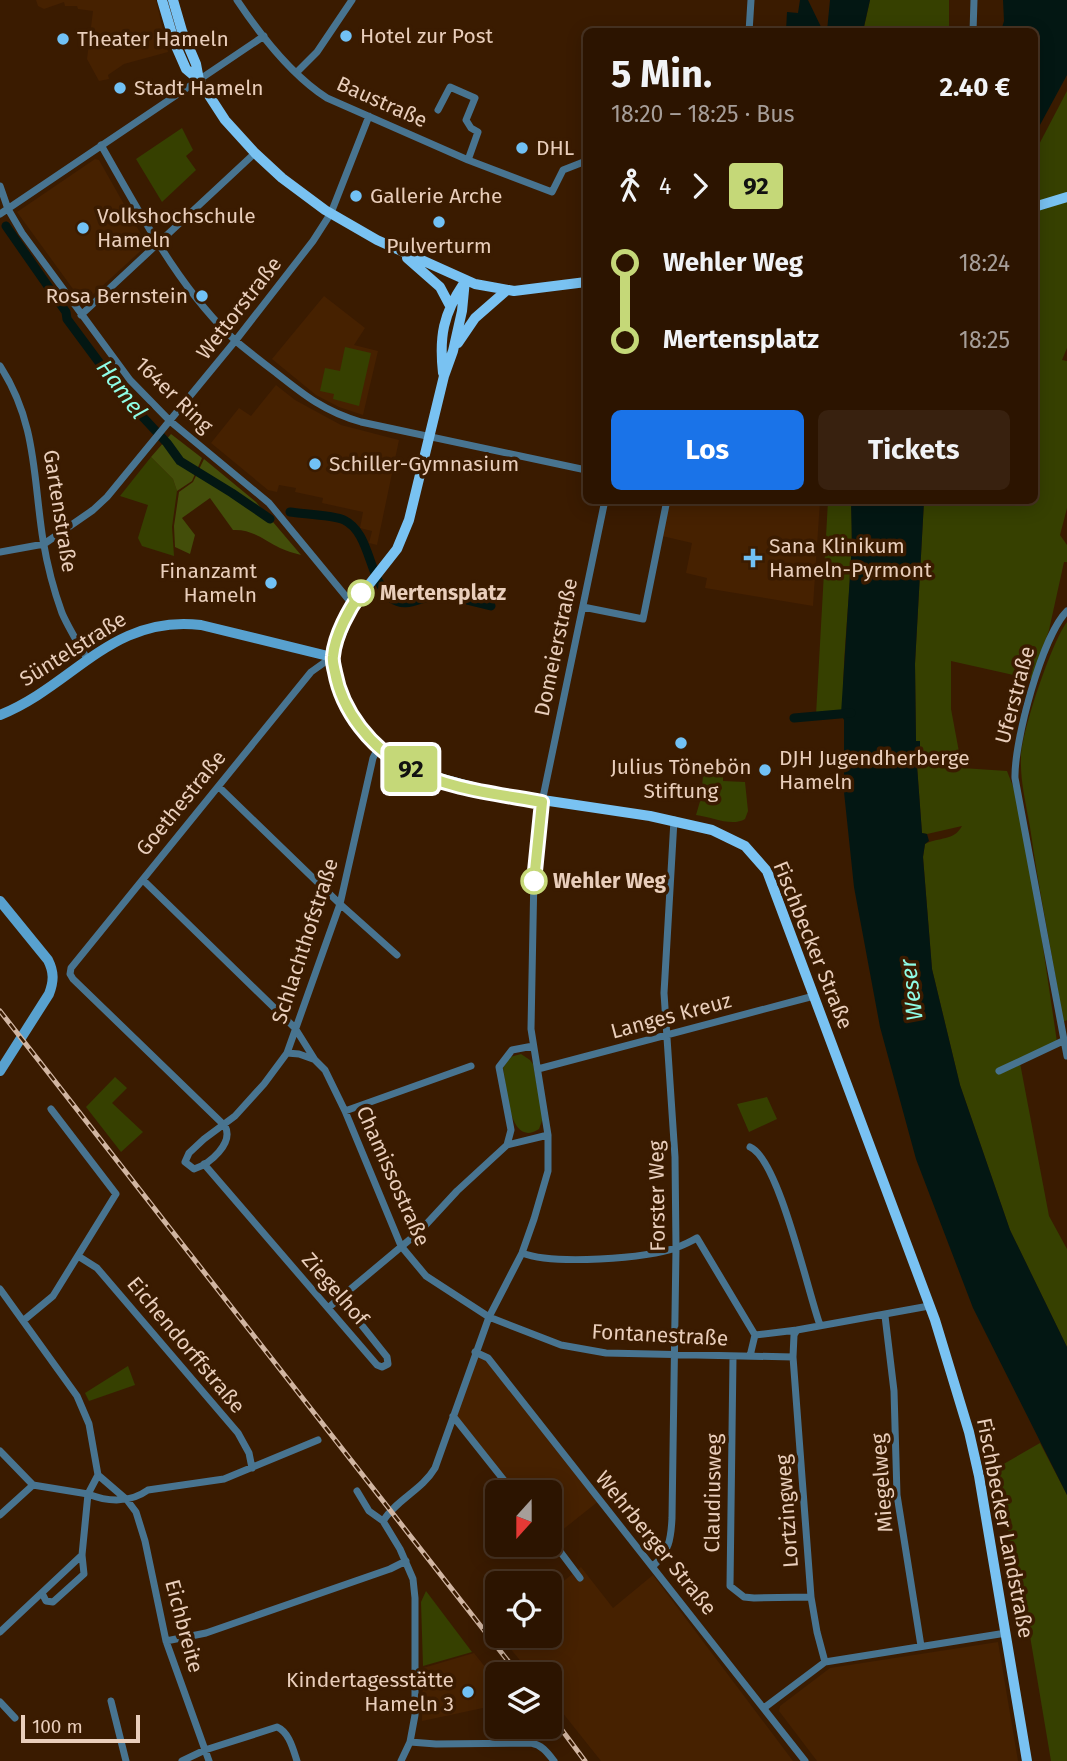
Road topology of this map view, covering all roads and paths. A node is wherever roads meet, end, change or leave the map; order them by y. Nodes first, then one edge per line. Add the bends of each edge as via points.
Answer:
1 (162, 0) edge
2 (173, 0) edge
3 (237, 0) edge
4 (352, 0) edge
5 (751, 0) edge
6 (974, 0) edge
7 (749, 28) edge
8 (973, 28) edge
9 (264, 36) junction
10 (296, 73) junction
11 (199, 80) junction
12 (438, 110) dead end
13 (369, 116) junction
14 (101, 145) junction
15 (255, 153) junction
16 (468, 160) junction
17 (583, 162) edge
18 (0, 186) edge
19 (1067, 197) edge
20 (1038, 206) edge
21 (8, 209) junction
22 (331, 213) junction
23 (0, 214) edge
24 (159, 243) junction
25 (400, 251) junction
26 (465, 281) junction
27 (583, 282) edge
28 (507, 290) junction
29 (449, 304) junction
30 (81, 315) junction
31 (236, 340) junction
32 (453, 351) junction
33 (0, 366) edge
34 (444, 376) junction
35 (170, 421) junction
36 (429, 436) junction
37 (583, 469) edge
38 (604, 504) edge
39 (666, 504) edge
40 (44, 544) junction
41 (0, 552) edge
42 (353, 605) junction
43 (583, 607) junction
44 (1067, 611) edge
45 (332, 657) junction
46 (88, 660) junction
47 (0, 715) edge
48 (379, 746) junction
49 (219, 788) junction
50 (542, 802) junction
51 (674, 820) junction
52 (143, 880) junction
53 (0, 901) edge
54 (340, 904) junction
55 (397, 955) dead end
56 (814, 996) junction
57 (295, 1028) junction
58 (668, 1035) junction
59 (1066, 1040) edge
60 (533, 1046) junction
61 (287, 1053) junction
62 (1067, 1056) edge
63 (315, 1060) junction
64 (471, 1066) dead end
65 (538, 1069) junction
66 (0, 1071) edge
67 (999, 1071) dead end
68 (51, 1109) dead end
69 (345, 1111) junction
70 (225, 1126) junction
71 (548, 1135) junction
72 (507, 1145) junction
73 (750, 1147) dead end
74 (204, 1164) junction
75 (401, 1247) junction
76 (676, 1248) junction
77 (522, 1253) junction
78 (78, 1256) junction
79 (0, 1289) edge
80 (340, 1298) junction
81 (929, 1306) junction
82 (328, 1308) junction
83 (885, 1316) junction
84 (489, 1317) junction
85 (24, 1320) junction
86 (820, 1325) junction
87 (797, 1330) junction
88 (755, 1335) junction
89 (475, 1352) junction
90 (676, 1355) junction
91 (750, 1356) junction
92 (733, 1357) junction
93 (793, 1357) junction
94 (453, 1416) junction
95 (318, 1440) dead end
96 (0, 1451) edge
97 (252, 1468) junction
98 (98, 1475) junction
99 (504, 1480) edge
100 (33, 1485) junction
101 (357, 1491) dead end
102 (88, 1494) junction
103 (127, 1500) junction
104 (0, 1515) edge
105 (383, 1521) junction
106 (562, 1554) edge
107 (82, 1555) junction
108 (406, 1561) junction
109 (653, 1566) junction
110 (580, 1578) dead end
111 (42, 1593) junction
112 (811, 1597) junction
113 (0, 1632) edge
114 (1006, 1633) junction
115 (166, 1641) junction
116 (922, 1646) junction
117 (825, 1662) junction
118 (111, 1701) dead end
119 (0, 1702) edge
120 (764, 1708) junction
121 (16, 1718) dead end
122 (410, 1742) junction
123 (205, 1750) junction
124 (126, 1761) edge
125 (182, 1761) edge
126 (209, 1761) edge
127 (298, 1761) edge
128 (401, 1761) edge
129 (554, 1761) edge
130 (806, 1761) edge
131 (1027, 1761) edge

1 - 11 main road via 186,69
2 - 11 main road
3 - 9 street, Baustraße
4 - 10 street via 317,52
5 - 7 street
6 - 8 street
9 - 10 street, Baustraße
9 - 11 street
10 - 13 street, Baustraße via 327,98
11 - 14 street
11 - 15 main road via 225,120
12 - 16 street via 450,87 475,98 466,120 478,132
13 - 16 street, Baustraße
13 - 22 street, Wettorstraße
14 - 21 street
14 - 24 street
15 - 22 main road
15 - 24 street
16 - 17 street, Baustraße via 552,192 563,170
18 - 21 street, 164er Ring
19 - 20 main road
21 - 23 street
21 - 30 street, 164er Ring
22 - 25 main road
22 - 31 street, Wettorstraße
24 - 30 street
24 - 31 street via 195,295
25 - 26 main road
25 - 29 main road via 440,288
26 - 28 main road
26 - 29 main road
26 - 32 main road
27 - 28 main road
28 - 32 main road via 475,318
29 - 34 main road via 440,349
30 - 35 street, 164er Ring via 130,380
31 - 35 street, Wettorstraße
31 - 36 street via 316,404 344,417
32 - 34 main road
33 - 40 street, Gartenstraße via 27,424
34 - 36 main road
35 - 40 street, Wettorstraße via 93,510
35 - 42 street, 164er Ring via 269,503
36 - 37 street
36 - 42 main road via 409,520 397,549
38 - 43 street, Domeierstraße
39 - 43 street via 643,619
40 - 41 street
40 - 46 street, Gartenstraße via 62,612
42 - 45 main road
43 - 50 street, Domeierstraße
44 - 59 street, Uferstraße via 1047,642 1015,763
45 - 46 main road, Süntelstraße via 179,622 141,629
45 - 48 main road via 344,703
45 - 49 street, Goethestraße via 311,672
46 - 47 main road, Süntelstraße
48 - 50 main road, Fischbecker Straße via 421,773
48 - 54 street, Schlachthofstraße
49 - 52 street, Goethestraße
49 - 54 street
50 - 51 main road, Fischbecker Straße
50 - 60 street via 534,873
51 - 56 main road, Fischbecker Straße via 726,835 753,853 767,871
51 - 58 street, Forster Weg via 665,949
52 - 57 street, Chamissostraße
52 - 70 street, Goethestraße via 70,974
53 - 66 main road via 44,954 53,984
54 - 55 street
54 - 57 street, Schlachthofstraße
56 - 58 street, Langes Kreuz
56 - 81 main road, Fischbecker Straße
57 - 61 street, Schlachthofstraße
57 - 63 street, Chamissostraße
58 - 65 street, Langes Kreuz
58 - 76 street, Forster Weg
59 - 62 street, Uferstraße
59 - 67 street
60 - 65 street
60 - 72 street via 512,1051 499,1068 511,1130
61 - 63 street
61 - 70 street, Schlachthofstraße
63 - 69 street, Chamissostraße via 325,1070
64 - 69 street
65 - 71 street
68 - 78 street via 116,1194
69 - 75 street, Chamissostraße
70 - 74 street via 227,1142
70 - 74 street, Ziegelhof via 186,1157 185,1162 194,1169
71 - 72 street
71 - 77 street via 547,1172
72 - 75 street
73 - 86 street via 761,1154 770,1173
74 - 82 street, Ziegelhof
75 - 80 street
75 - 84 street, Chamissostraße via 426,1276
76 - 77 street via 557,1260
76 - 88 street via 697,1238
76 - 90 street, Forster Weg
77 - 84 street
78 - 85 street via 53,1296
78 - 97 street, Eichendorffstraße via 97,1268 238,1433
79 - 85 street
80 - 82 street
80 - 82 street, Ziegelhof via 388,1364 377,1365
81 - 83 street, Fontanestraße
81 - 114 main road, Fischbecker Landstraße via 970,1432
83 - 86 street, Fontanestraße
83 - 116 street, Miegelweg via 894,1391 897,1495
84 - 89 street
84 - 90 street, Fontanestraße via 561,1345 606,1353
85 - 98 street via 77,1396 89,1424
86 - 87 street, Fontanestraße
87 - 88 street, Fontanestraße
87 - 93 street
88 - 91 street, Fontanestraße
89 - 94 street
89 - 109 street, Wehrberger Straße via 488,1358
90 - 92 street, Fontanestraße
90 - 109 street, Forster Weg via 670,1542
91 - 92 street, Fontanestraße
91 - 93 street, Fontanestraße
92 - 112 street, Claudiusweg via 730,1586 744,1597
93 - 112 street, Lortzingweg
94 - 99 street
94 - 105 street via 429,1478 396,1504
95 - 97 street
96 - 100 street
97 - 103 street via 224,1479 148,1490
98 - 102 street
98 - 103 street
100 - 102 street
100 - 104 street
101 - 105 street via 369,1511
102 - 103 street
102 - 107 street
103 - 115 street, Eichbreite via 145,1541
105 - 108 street
106 - 110 street
107 - 111 street
107 - 111 street via 84,1574 54,1602 46,1601
108 - 115 street via 206,1633
108 - 122 street via 415,1598 415,1715
109 - 120 street, Wehrberger Straße
111 - 113 street
112 - 117 street, Lortzingweg
114 - 116 street
114 - 131 main road, Fischbecker Landstraße
115 - 123 street, Eichbreite
116 - 117 street
117 - 120 street
118 - 124 street
119 - 121 street
120 - 130 street, Wehrberger Straße
122 - 128 street
122 - 129 street via 531,1743 538,1744
123 - 125 street
123 - 126 street, Eichbreite
123 - 127 street via 276,1727 287,1736

